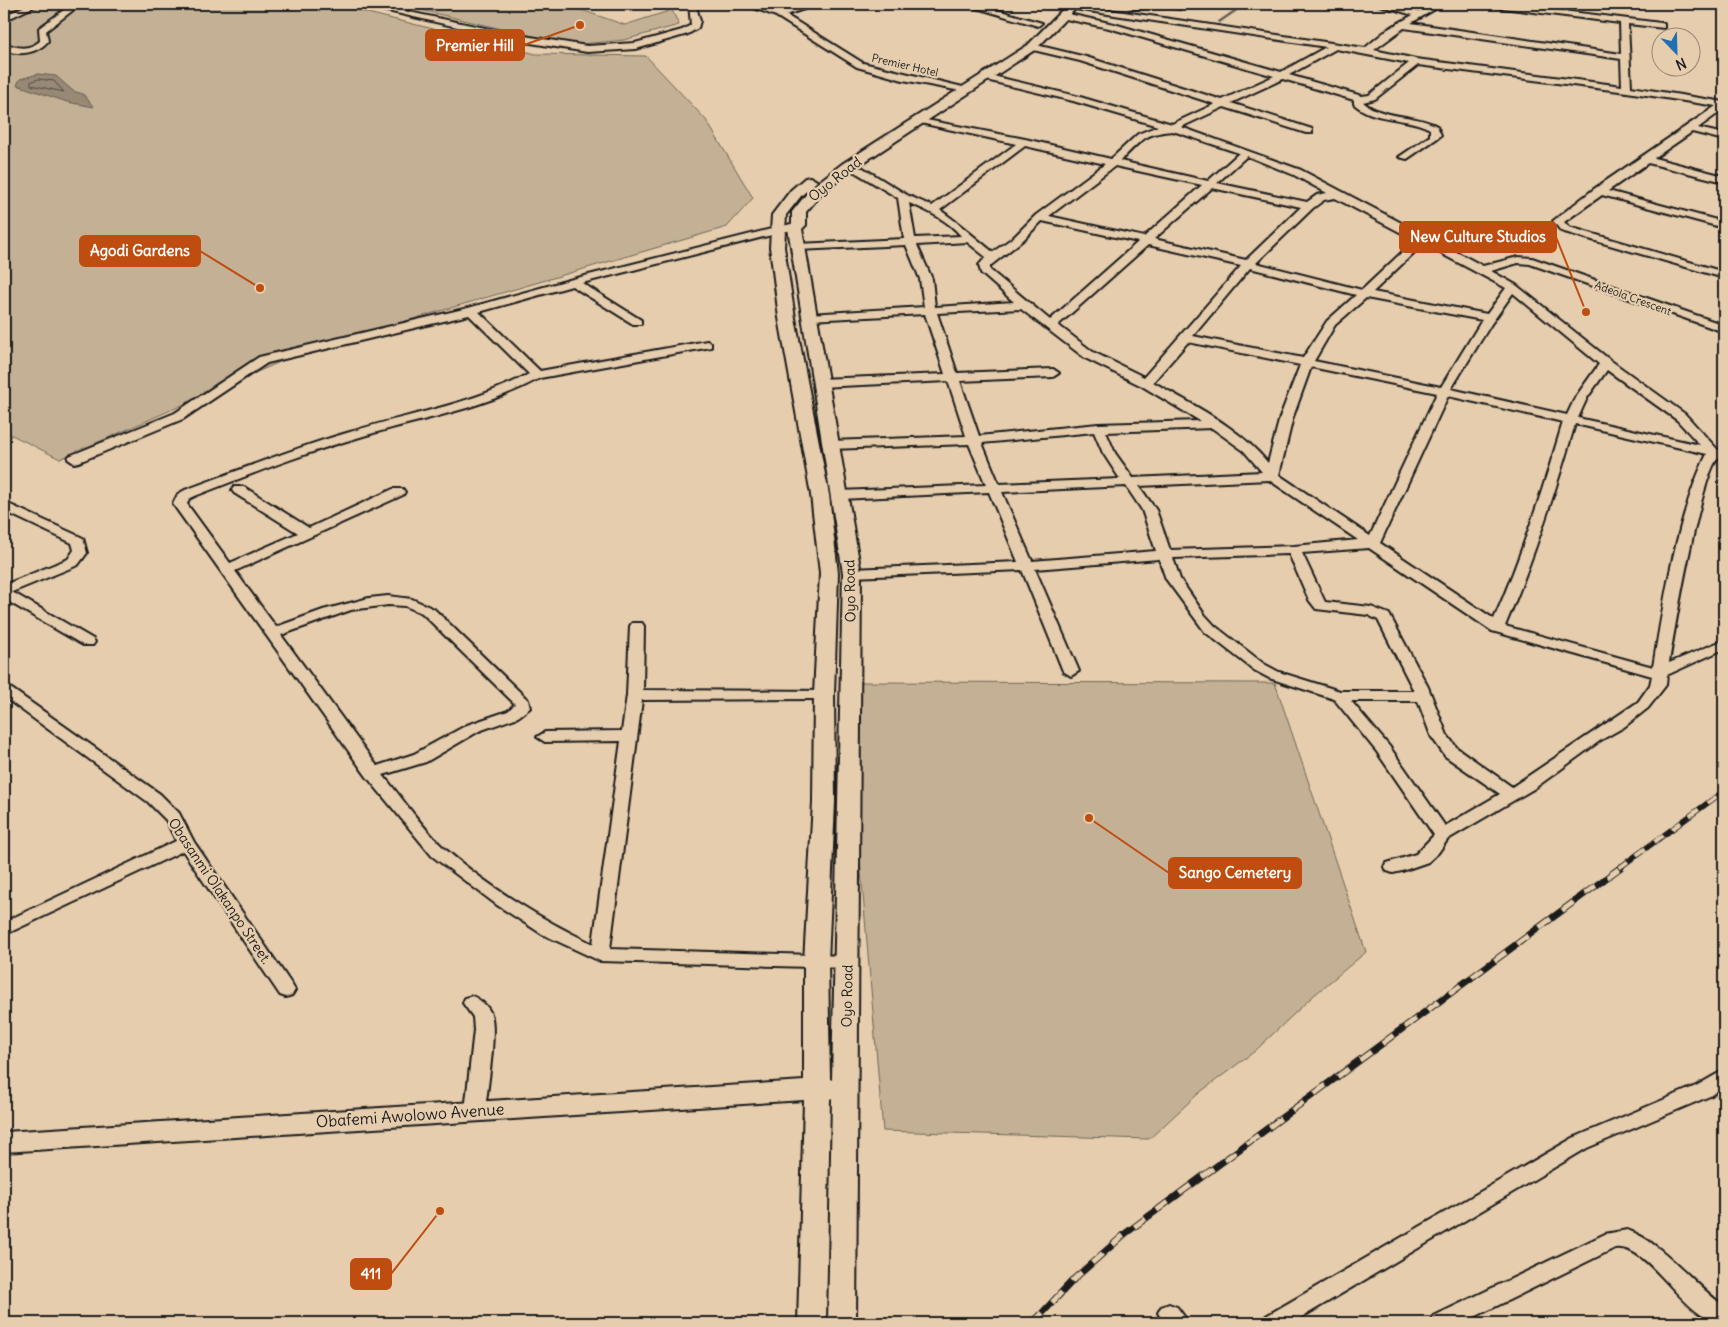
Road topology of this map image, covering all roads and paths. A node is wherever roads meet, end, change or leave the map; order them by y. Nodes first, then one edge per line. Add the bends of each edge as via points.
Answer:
1 (35, 4) edge
2 (77, 4) edge
3 (361, 4) edge
4 (695, 4) edge
5 (747, 4) edge
6 (815, 4) edge
7 (966, 4) edge
8 (1380, 4) edge
9 (1440, 4) edge
10 (1487, 4) edge
11 (1064, 7) edge
12 (779, 14) junction
13 (1421, 15) junction
14 (4, 19) edge
15 (1624, 22) junction
16 (1038, 23) junction
17 (1404, 25) junction
18 (1661, 26) dead end
19 (4, 46) edge
20 (1032, 47) junction
21 (1334, 48) junction
22 (1368, 51) junction
23 (1626, 57) junction
24 (1416, 62) junction
25 (1281, 76) junction
26 (986, 77) junction
27 (960, 88) junction
28 (1627, 89) junction
29 (1362, 99) junction
30 (1224, 103) junction
31 (919, 120) junction
32 (1172, 128) junction
33 (1692, 129) junction
34 (1309, 131) dead end
35 (1724, 137) edge
36 (1025, 142) junction
37 (1246, 152) junction
38 (1404, 157) dead end
39 (1646, 159) junction
40 (1114, 162) junction
41 (847, 168) junction
42 (1724, 179) edge
43 (1211, 183) junction
44 (1598, 191) junction
45 (1337, 195) junction
46 (903, 197) junction
47 (1309, 206) junction
48 (933, 210) junction
49 (1040, 217) junction
50 (799, 225) junction
51 (1724, 226) edge
52 (780, 230) junction
53 (969, 239) junction
54 (1145, 240) junction
55 (1421, 240) junction
56 (910, 241) junction
57 (798, 247) junction
58 (993, 257) junction
59 (1248, 264) junction
60 (1483, 269) junction
61 (1724, 275) edge
62 (573, 282) junction
63 (1512, 288) junction
64 (1364, 294) junction
65 (1024, 305) junction
66 (471, 311) junction
67 (930, 311) junction
68 (809, 317) junction
69 (1490, 318) junction
70 (637, 322) dead end
71 (1051, 325) junction
72 (1724, 329) edge
73 (1187, 338) junction
74 (707, 345) dead end
75 (1307, 362) junction
76 (806, 363) junction
77 (1606, 363) junction
78 (1053, 373) dead end
79 (537, 375) junction
80 (952, 378) junction
81 (819, 383) junction
82 (1146, 384) junction
83 (1444, 391) junction
84 (1570, 421) junction
85 (1217, 424) junction
86 (1098, 428) junction
87 (974, 440) junction
88 (831, 445) junction
89 (1719, 454) edge
90 (74, 459) dead end
91 (1272, 476) junction
92 (1129, 481) junction
93 (994, 486) junction
94 (240, 490) dead end
95 (398, 492) dead end
96 (840, 495) junction
97 (4, 506) edge
98 (308, 533) junction
99 (1373, 543) junction
100 (1294, 550) junction
101 (1166, 554) junction
102 (1026, 566) junction
103 (229, 569) junction
104 (852, 573) junction
105 (4, 592) edge
106 (637, 626) dead end
107 (1497, 628) junction
108 (273, 633) junction
109 (88, 642) dead end
110 (1724, 644) edge
111 (1072, 672) dead end
112 (1659, 674) junction
113 (4, 690) edge
114 (824, 694) junction
115 (635, 695) junction
116 (1338, 696) junction
117 (1424, 696) junction
118 (630, 736) junction
119 (545, 738) dead end
120 (373, 772) junction
121 (1512, 794) junction
122 (1442, 835) junction
123 (186, 843) junction
124 (1394, 867) dead end
125 (4, 929) edge
126 (600, 955) junction
127 (816, 962) junction
128 (847, 962) junction
129 (286, 990) dead end
130 (472, 1002) dead end
131 (1724, 1077) edge
132 (846, 1089) junction
133 (817, 1090) junction
134 (475, 1110) junction
135 (4, 1142) edge
136 (1724, 1318) edge
137 (812, 1323) edge
138 (842, 1323) edge
139 (1274, 1323) edge
140 (1442, 1323) edge

1 - 14 street
2 - 19 street via 42,30 44,41 36,48 17,51
3 - 4 street via 518,38 587,49 636,46 685,32 696,21 692,5
5 - 12 street, Premier Hotel
6 - 12 street
7 - 16 street
8 - 13 street
9 - 13 street
10 - 15 street
11 - 16 main road, Oyo Road
11 - 20 main road, Oyo Road
11 - 21 street
11 - 25 street via 1111,26
12 - 27 street, Premier Hotel via 860,66
13 - 17 street
15 - 18 street
15 - 23 street
16 - 27 main road, Oyo Road via 1018,44
17 - 22 street
17 - 23 street
20 - 26 main road, Oyo Road
20 - 30 street via 1083,59
21 - 22 street
21 - 25 street
22 - 24 street
23 - 28 street
24 - 28 street
24 - 29 street via 1372,97
25 - 29 street
25 - 30 street
26 - 27 main road, Oyo Road
26 - 32 street
27 - 31 main road, Oyo Road
27 - 52 main road, Oyo Road via 874,137 807,183 779,215
28 - 33 street via 1724,105
29 - 38 street via 1357,102 1368,110 1434,128 1436,135 1433,138
30 - 32 street
30 - 34 street
31 - 36 street
31 - 41 main road, Oyo Road
32 - 37 street
32 - 40 street via 1154,129 1141,136
33 - 35 street
33 - 39 street
36 - 40 street
36 - 48 street
37 - 43 street
37 - 45 street via 1304,176
39 - 42 street
39 - 44 street
40 - 43 street
40 - 49 street
41 - 46 street via 865,173
41 - 50 main road, Oyo Road via 806,201 799,212
43 - 47 street
43 - 54 street
44 - 51 street
44 - 61 street via 1558,221 1561,227
45 - 47 street via 1321,197
45 - 55 street
46 - 48 street
46 - 56 street
47 - 59 street
48 - 53 street via 959,227
49 - 54 street
49 - 58 street
50 - 52 street
50 - 57 main road, Oyo Road via 795,228
52 - 62 street
52 - 76 main road, Oyo Road via 777,247 781,281
53 - 56 street
53 - 58 street
54 - 59 street
54 - 71 street
55 - 60 street
55 - 64 street
56 - 57 street
56 - 67 street via 926,279
57 - 68 main road, Oyo Road
58 - 65 street via 983,268
59 - 64 street
59 - 73 street via 1213,302
60 - 63 street
60 - 72 street, Adeola Crescent via 1518,260 1532,261
62 - 66 street
62 - 70 street
63 - 69 street
63 - 77 street
64 - 69 street
64 - 75 street via 1345,307 1330,324
65 - 67 street
65 - 71 street
66 - 79 street
66 - 90 street via 263,360 179,416
67 - 68 street
67 - 80 street
68 - 76 main road, Oyo Road
69 - 83 street
71 - 82 street via 1089,355
73 - 75 street
73 - 82 street
74 - 79 street
75 - 83 street
75 - 91 street via 1275,453
76 - 81 main road, Oyo Road
76 - 114 main road, Oyo Road via 829,573
77 - 84 street via 1581,398
77 - 89 street via 1681,417
78 - 80 street
79 - 103 street via 511,389 463,406 355,434 183,497 180,504
80 - 81 street
80 - 87 street
81 - 88 main road, Oyo Road
82 - 85 street
83 - 84 street
83 - 99 street
84 - 89 street
84 - 107 street via 1549,492
85 - 86 street
85 - 91 street via 1250,448
86 - 87 street
86 - 92 street via 1109,453
87 - 88 street
87 - 93 street
88 - 96 main road, Oyo Road
89 - 112 street via 1702,478 1691,517 1673,590
91 - 92 street
91 - 99 street
92 - 93 street
92 - 101 street via 1149,510
93 - 96 street
93 - 102 street
94 - 98 street
95 - 98 street
96 - 104 main road, Oyo Road
97 - 105 street via 78,541 82,549 73,562
98 - 103 street
99 - 100 street
99 - 107 street
100 - 101 street
100 - 117 street via 1316,600 1322,606 1371,611 1384,617
101 - 102 street
101 - 116 street via 1173,579 1182,595 1210,629 1274,675
102 - 104 street
102 - 111 street
103 - 108 street
104 - 128 main road, Oyo Road
105 - 109 street
106 - 115 street
107 - 112 street
108 - 120 street
108 - 120 street via 341,609 381,601 424,608 523,703 522,708 513,714 473,728 420,758
110 - 112 street
112 - 121 street via 1658,685 1643,705
113 - 123 street, Obasanmi Olakanpo Street. via 154,798 172,817
114 - 115 street
114 - 127 main road, Oyo Road via 824,802
115 - 118 street
116 - 117 street
116 - 122 street via 1383,749
117 - 121 street via 1439,736 1451,752
118 - 119 street
118 - 126 street
120 - 126 street via 438,852 548,930
121 - 122 street
122 - 124 street via 1424,858
123 - 125 street
123 - 129 street, Obasanmi Olakanpo Street.
126 - 127 street
127 - 128 street
127 - 133 main road, Oyo Road
128 - 132 main road, Oyo Road
130 - 134 street via 482,1015 484,1030
131 - 139 street via 1703,1091 1580,1143
132 - 133 main road, Obafemi Awolowo Avenue
132 - 138 main road, Oyo Road
133 - 134 main road, Obafemi Awolowo Avenue
133 - 137 main road, Oyo Road
134 - 135 main road, Obafemi Awolowo Avenue
136 - 140 street via 1696,1298 1647,1250 1627,1238 1612,1240

